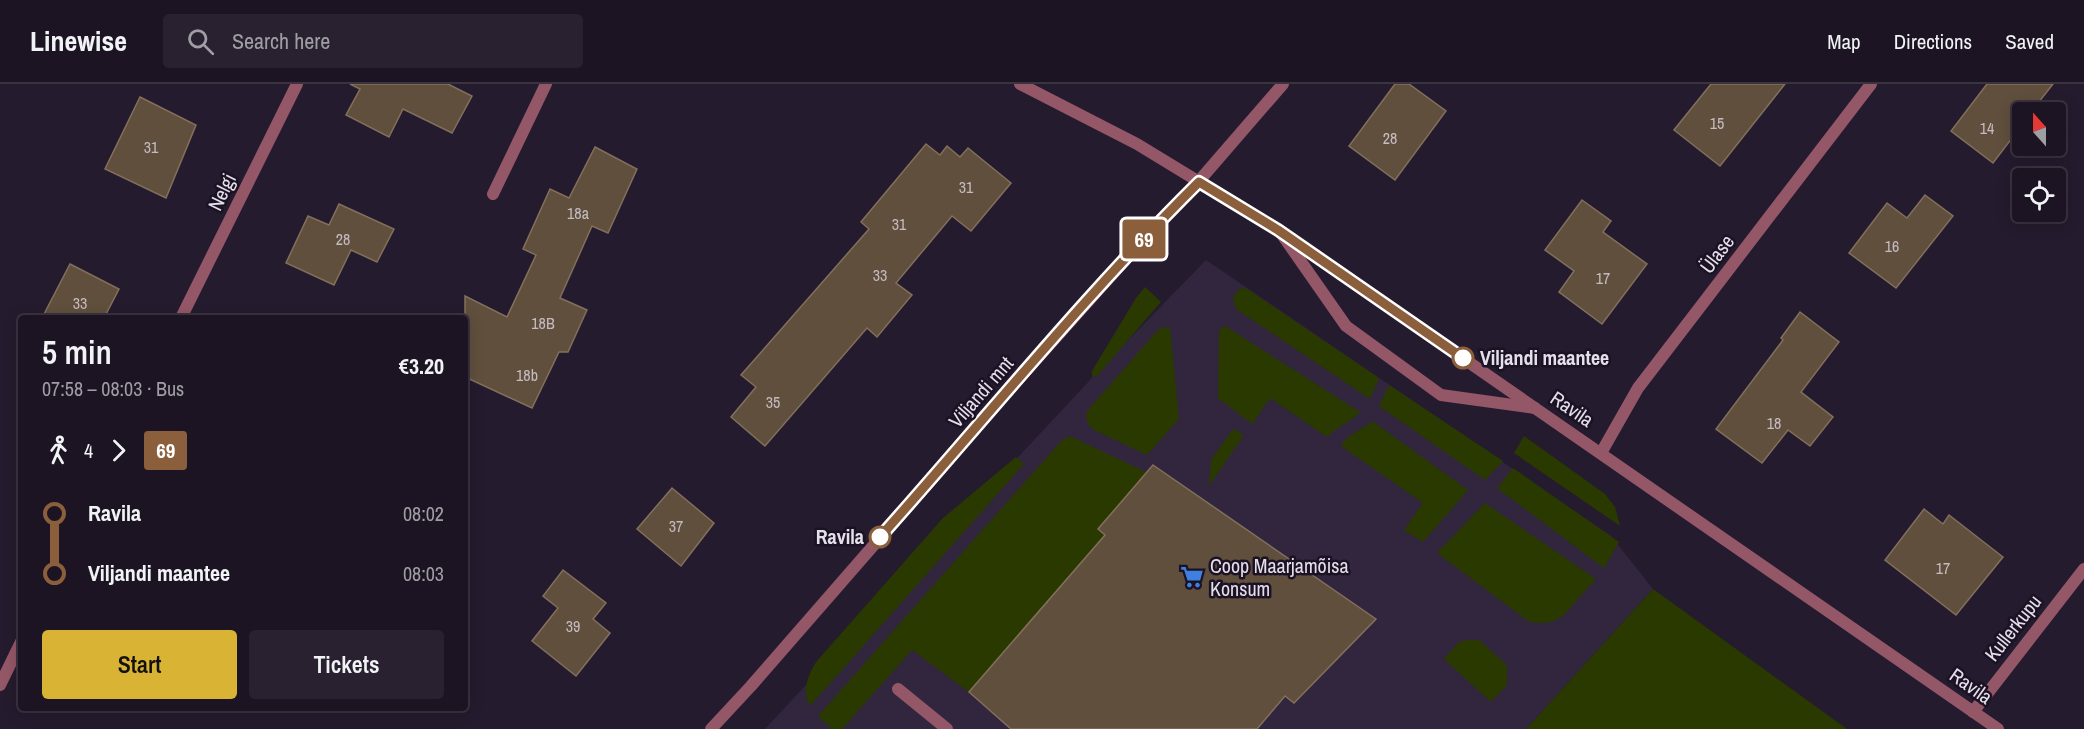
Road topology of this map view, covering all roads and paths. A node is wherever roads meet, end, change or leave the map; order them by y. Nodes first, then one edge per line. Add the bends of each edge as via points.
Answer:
1 (297, 84) edge
2 (546, 84) edge
3 (1020, 84) edge
4 (1284, 84) edge
5 (1871, 84) edge
6 (1199, 182) junction
7 (493, 194) dead end
8 (1278, 230) junction
9 (182, 315) edge
10 (1535, 408) junction
11 (1601, 453) junction
12 (2084, 569) edge
13 (18, 648) edge
14 (0, 685) edge
15 (898, 689) dead end
16 (1973, 712) junction
17 (711, 729) edge
18 (947, 729) edge
19 (1998, 729) edge

1 - 9 street, Nelgi
2 - 7 street
3 - 6 street, Ravila via 1137,144
4 - 6 street, Viljandi mnt
5 - 11 street, Ülase via 1638,388
6 - 8 street, Ravila
6 - 17 street, Viljandi mnt via 1081,308
8 - 10 street, Ravila
8 - 10 street via 1346,326 1441,395
10 - 11 street, Ravila
11 - 16 street, Ravila
12 - 16 street, Kullerkupu
13 - 14 street
15 - 18 street
16 - 19 street, Ravila

